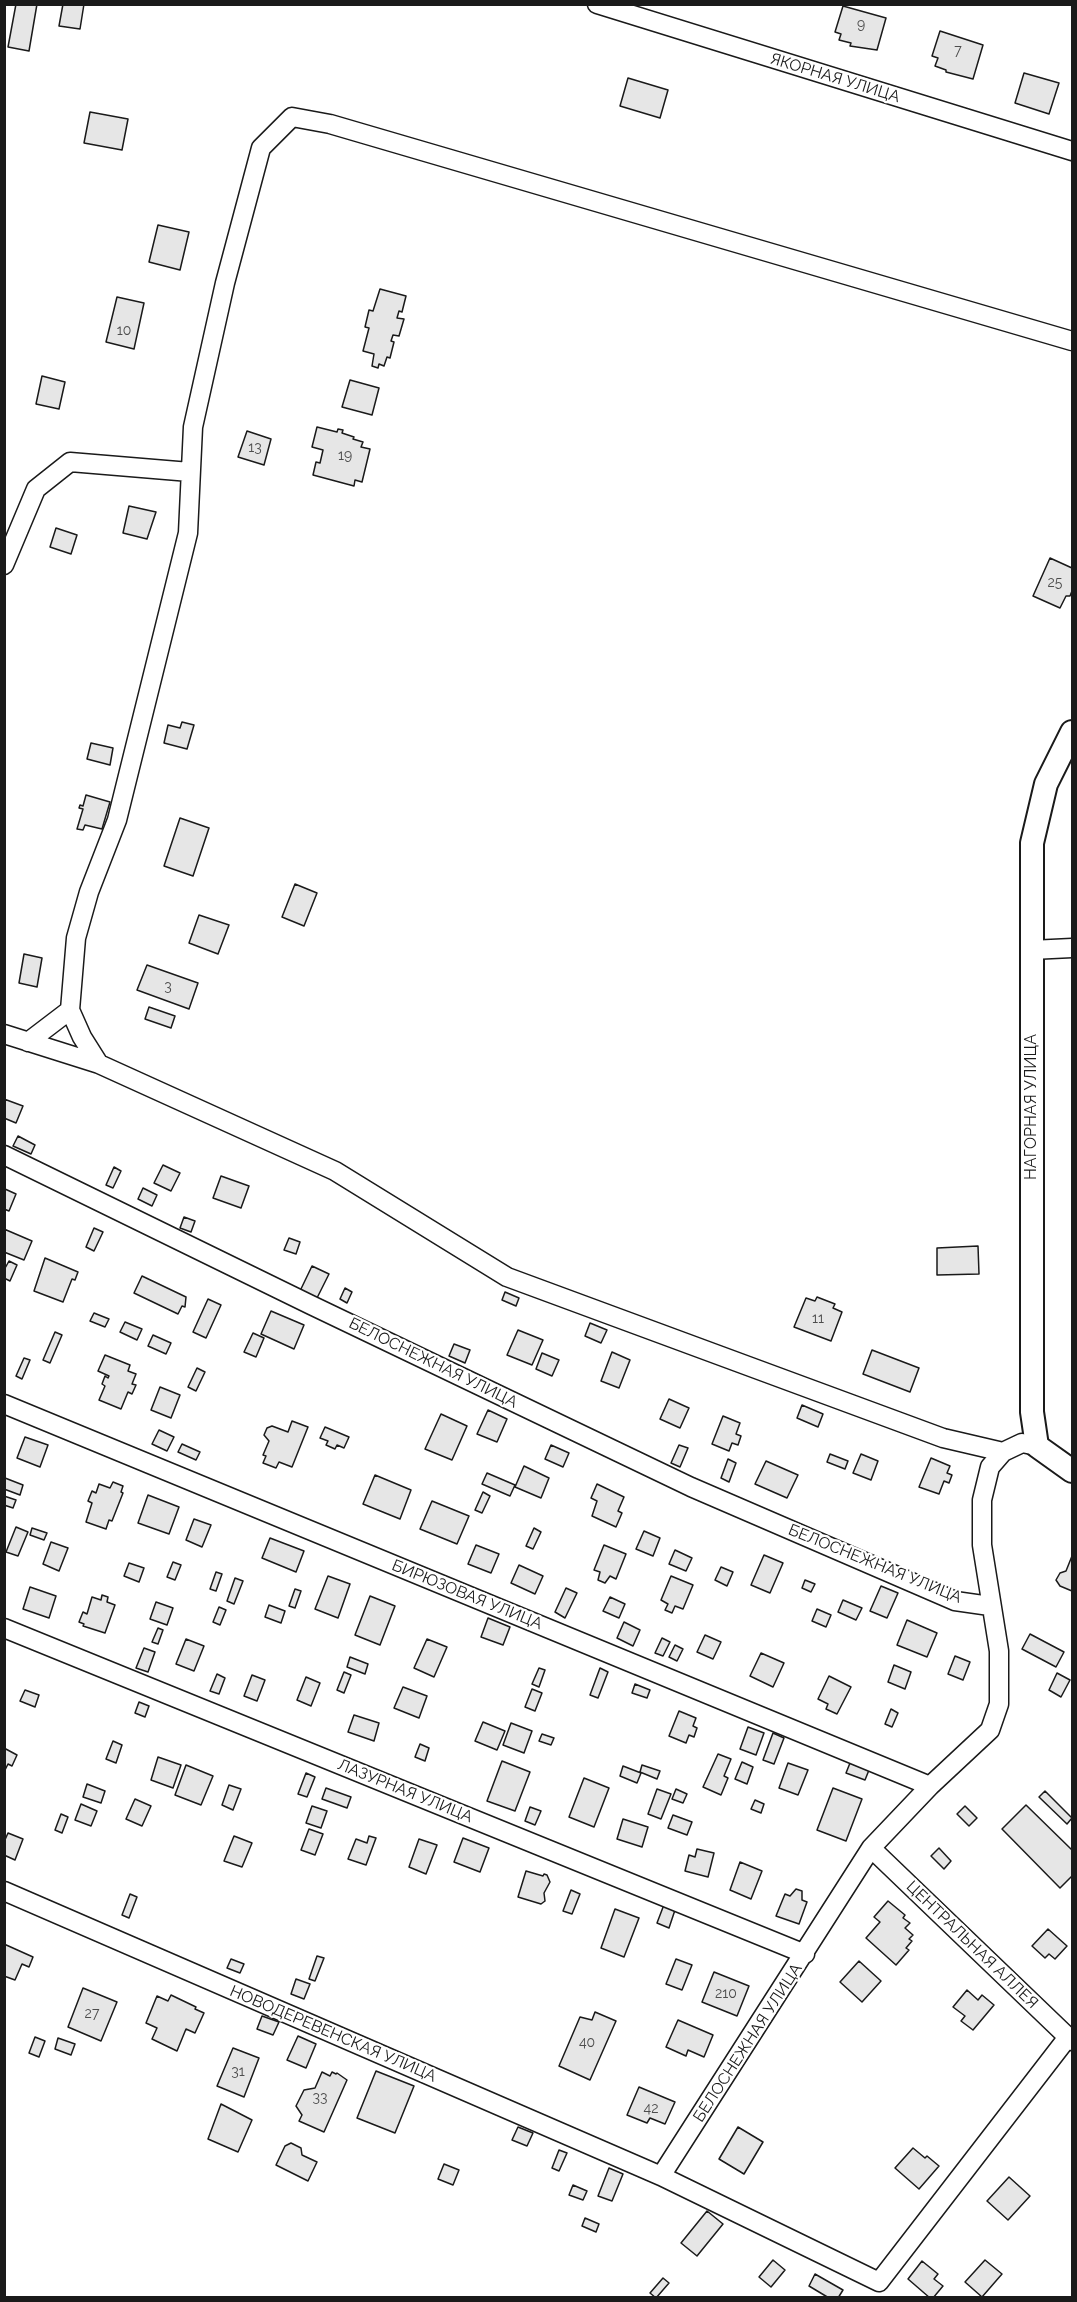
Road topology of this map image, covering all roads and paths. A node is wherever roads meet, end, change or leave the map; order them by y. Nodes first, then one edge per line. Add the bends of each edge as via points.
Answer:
1 (597, 4) edge
2 (1072, 151) edge
3 (1072, 341) edge
4 (190, 472) junction
5 (4, 565) edge
6 (1072, 732) edge
7 (1072, 948) edge
8 (1031, 950) junction
9 (70, 1010) junction
10 (4, 1034) edge
11 (28, 1041) junction
12 (99, 1064) junction
13 (4, 1155) edge
14 (4, 1404) edge
15 (1037, 1446) junction
16 (1003, 1452) junction
17 (1072, 1471) edge
18 (990, 1605) junction
19 (4, 1628) edge
20 (930, 1786) junction
21 (871, 1848) junction
22 (4, 1892) edge
23 (805, 1954) junction
24 (1070, 2039) edge
25 (661, 2176) junction

1 - 2 street, ЯКОРНАЯ УЛИЦА
3 - 4 street via 330,124 292,117 261,148 195,416
4 - 5 street via 70,462 36,489
4 - 9 street via 188,533 117,820 89,891 76,938
6 - 8 street, НАГОРНАЯ УЛИЦА via 1046,784 1032,843
7 - 8 street
8 - 15 street, НАГОРНАЯ УЛИЦА via 1032,1412
9 - 11 street
9 - 12 street via 81,1037
10 - 11 street
11 - 12 street
12 - 16 street via 335,1171 507,1277 943,1438
13 - 18 street, БЕЛОСНЕЖНАЯ УЛИЦА via 691,1487 955,1600
14 - 20 street, БИРЮЗОВАЯ УЛИЦА
15 - 16 street via 1022,1443
15 - 17 street
16 - 18 street via 990,1467 982,1500 982,1545
18 - 20 street, БЕЛОСНЕЖНАЯ УЛИЦА via 999,1651 999,1704 990,1730
19 - 23 street, ЛАЗУРНАЯ УЛИЦА
20 - 21 street, БЕЛОСНЕЖНАЯ УЛИЦА
21 - 23 street, БЕЛОСНЕЖНАЯ УЛИЦА
21 - 24 street, ЦЕНТРАЛЬНАЯ АЛЛЕЯ
22 - 25 street, НОВОДЕРЕВЕНСКАЯ УЛИЦА
23 - 25 street, БЕЛОСНЕЖНАЯ УЛИЦА
24 - 25 street via 879,2282

